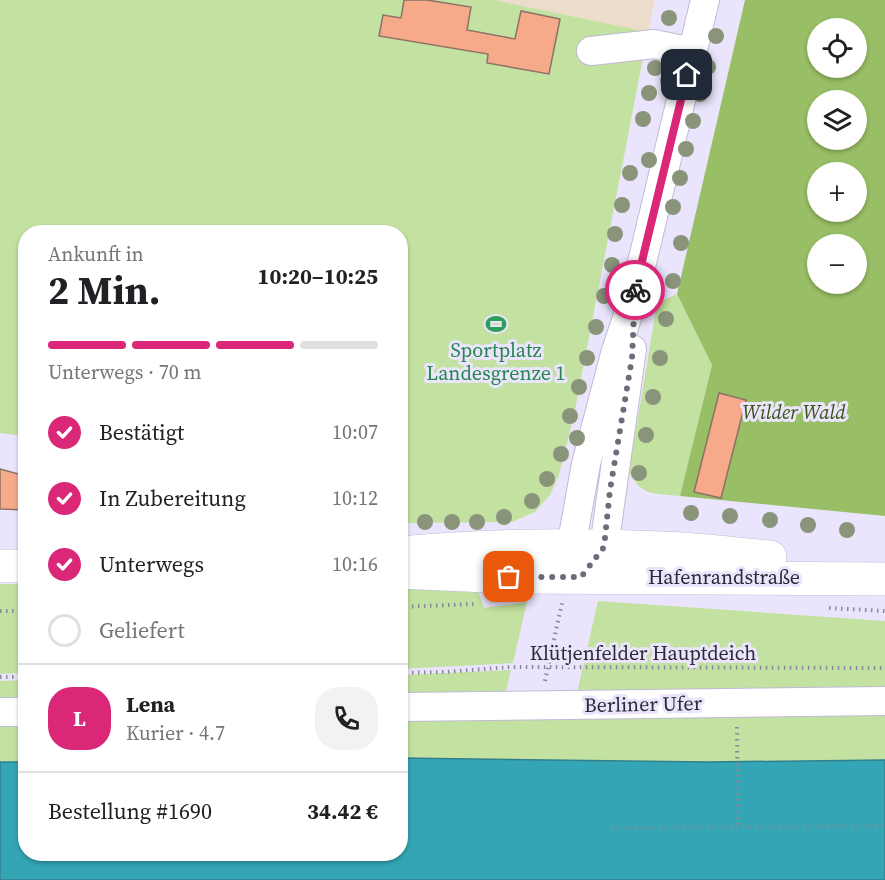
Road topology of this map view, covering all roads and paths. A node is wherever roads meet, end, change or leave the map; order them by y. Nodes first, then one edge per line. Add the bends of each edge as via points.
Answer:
1 (705, 0) edge
2 (591, 51) dead end
3 (692, 52) junction
4 (633, 300) junction
5 (571, 547) junction
6 (604, 547) junction
7 (408, 552) edge
8 (0, 566) edge
9 (18, 566) edge
10 (408, 572) edge
11 (877, 578) edge
12 (571, 590) junction
13 (0, 611) edge
14 (18, 611) edge
15 (548, 668) junction
16 (885, 668) edge
17 (408, 673) edge
18 (0, 677) edge
19 (18, 677) edge
20 (545, 680) dead end
21 (885, 701) edge
22 (736, 702) junction
23 (408, 707) edge
24 (0, 712) edge
25 (18, 712) edge
26 (885, 826) edge
27 (738, 827) junction
28 (611, 828) dead end

1 - 3 street
2 - 3 street via 654,44
3 - 4 street
4 - 5 street via 586,464
4 - 6 street via 632,358
5 - 6 main road, Hafenrandstraße
5 - 7 main road, Hafenrandstraße
5 - 12 street
6 - 11 main road, Hafenrandstraße via 788,558
6 - 12 street
8 - 9 main road
10 - 12 main road, Hafenrandstraße via 509,577
11 - 12 main road, Hafenrandstraße
12 - 15 path
13 - 14 path
15 - 16 path, Klütjenfelder Hauptdeich
15 - 17 path, Klütjenfelder Hauptdeich
15 - 20 path
18 - 19 path
21 - 22 street, Berliner Ufer
22 - 23 street, Berliner Ufer
22 - 27 path
24 - 25 street
26 - 27 path
27 - 28 path

